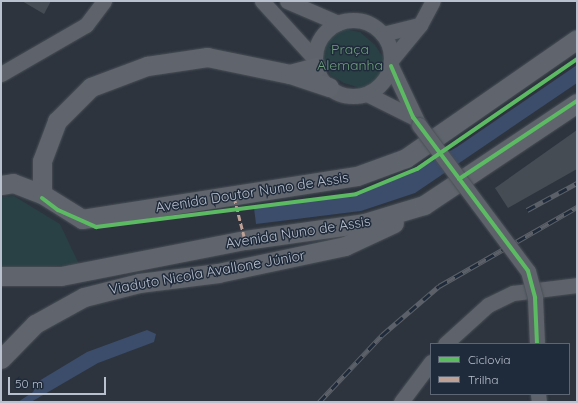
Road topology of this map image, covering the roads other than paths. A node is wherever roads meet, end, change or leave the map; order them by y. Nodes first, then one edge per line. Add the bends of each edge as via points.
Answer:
1 (104, 1) edge
2 (262, 1) edge
3 (287, 1) edge
4 (432, 1) edge
5 (338, 23) junction
6 (420, 26) junction
7 (383, 34) junction
8 (577, 39) edge
9 (392, 62) junction
10 (316, 63) junction
11 (1, 74) edge
12 (290, 74) junction
13 (329, 87) junction
14 (367, 94) junction
15 (577, 103) edge
16 (416, 121) junction
17 (1, 185) edge
18 (42, 194) junction
19 (424, 205) junction
20 (1, 276) edge
21 (577, 285) edge
22 (446, 343) edge
23 (537, 343) edge
24 (1, 359) edge
25 (430, 363) edge
26 (401, 402) edge

1 - 11 street via 86,25
2 - 10 street
3 - 5 street
4 - 6 street
5 - 7 street via 354,20 370,24
5 - 10 street via 321,38
6 - 7 street
6 - 9 street
7 - 9 street
8 - 18 main road, Avenida Doutor Nuno de Assis via 406,158 357,176 82,219 59,207
9 - 14 street via 383,83
9 - 16 street
10 - 12 main road
10 - 13 street
12 - 13 main road
12 - 18 main road via 206,57 147,66 91,87 57,121 42,161
13 - 14 street via 340,94
14 - 16 street
15 - 19 main road, Avenida Nuno de Assis
16 - 23 street, bridge via 528,271 535,298
17 - 18 main road, Avenida Doutor Nuno de Assis via 13,183
19 - 20 main road, Avenida Nuno de Assis via 364,223 244,240 61,276
19 - 24 main road, Viaduto Nicola Avallone Júnior via 384,230 346,246 218,273 139,283 84,297 35,324
21 - 22 street via 512,293 488,305
25 - 26 street

